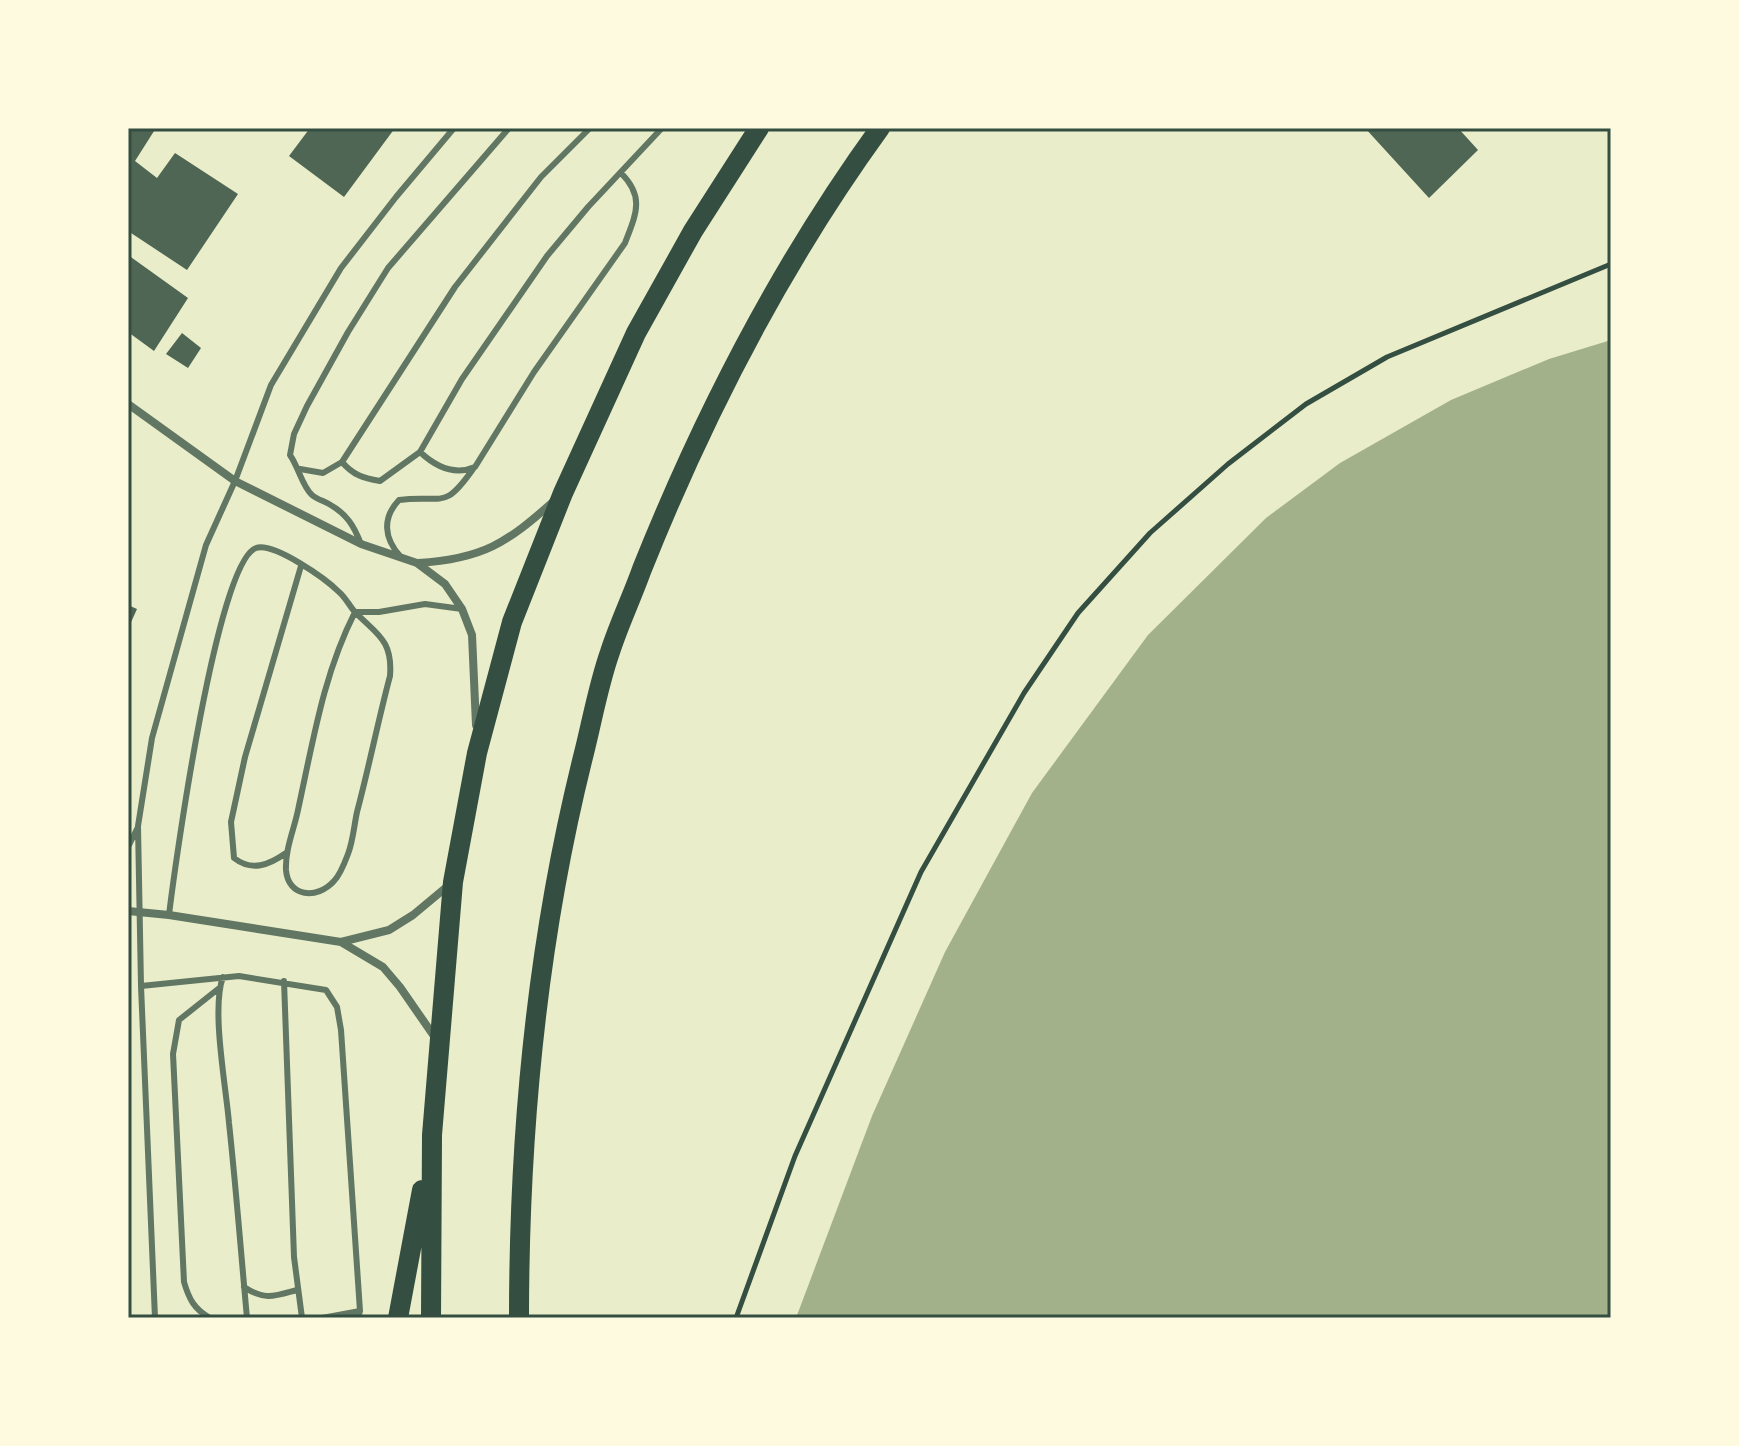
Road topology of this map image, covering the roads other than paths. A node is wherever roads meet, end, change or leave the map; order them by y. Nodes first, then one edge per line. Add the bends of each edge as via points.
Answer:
1 (454, 128) edge
2 (509, 128) edge
3 (590, 128) edge
4 (662, 128) edge
5 (759, 128) edge
6 (880, 128) edge
7 (621, 173) junction
8 (128, 404) edge
9 (420, 452) junction
10 (342, 462) junction
11 (475, 467) junction
12 (300, 469) junction
13 (235, 481) junction
14 (563, 493) junction
15 (361, 544) junction
16 (403, 559) junction
17 (417, 563) junction
18 (301, 566) junction
19 (462, 609) junction
20 (355, 612) junction
21 (477, 753) junction
22 (138, 826) junction
23 (128, 847) edge
24 (286, 853) junction
25 (453, 882) junction
26 (128, 911) edge
27 (139, 914) junction
28 (169, 915) junction
29 (341, 942) junction
30 (223, 977) junction
31 (284, 981) junction
32 (141, 986) junction
33 (218, 989) junction
34 (438, 1043) junction
35 (432, 1135) junction
36 (244, 1287) junction
37 (297, 1290) junction
38 (359, 1314) edge
39 (155, 1318) edge
40 (210, 1318) edge
41 (247, 1318) edge
42 (302, 1318) edge
43 (322, 1318) edge
44 (398, 1318) edge
45 (431, 1318) edge
46 (519, 1318) edge

1 - 13 lane via 341,268 271,385
2 - 12 lane via 388,268 348,332 294,434 290,455
3 - 10 lane via 541,177 455,287
4 - 7 lane
5 - 14 main road via 636,333
6 - 46 main road via 753,329 676,484 609,654 564,833 534,1019 519,1207
7 - 9 lane via 512,304
7 - 11 lane via 633,185 637,200 625,243
8 - 13 street
9 - 10 lane via 380,481 350,472
9 - 11 lane via 446,470
10 - 12 lane via 323,473
11 - 16 lane via 456,494 399,500 389,510 389,537
12 - 15 lane via 313,496 343,513
13 - 15 street
13 - 22 lane via 206,545 186,609 152,738
14 - 17 street via 505,541 462,558
14 - 21 main road via 512,622
15 - 16 street
16 - 17 street
17 - 19 street via 445,584
18 - 20 lane via 338,591
18 - 24 lane via 252,727 230,832 234,858 243,865 257,867
18 - 28 lane via 285,553 257,547 248,553 230,593 203,700
19 - 20 lane via 425,604
19 - 21 street via 472,635
20 - 24 lane via 316,719
20 - 24 lane via 378,632 391,658 348,854 334,881 310,894 290,886
21 - 25 main road
22 - 23 lane
22 - 27 lane
25 - 29 street via 389,930
25 - 34 main road
26 - 27 street
27 - 28 street
27 - 32 lane
28 - 29 street
29 - 34 street via 383,967
30 - 31 lane
30 - 32 lane
30 - 33 lane
31 - 37 lane
31 - 38 lane via 326,990 337,1007
32 - 39 lane
33 - 36 lane
33 - 40 lane via 179,1020 173,1054 184,1282 197,1311
34 - 35 main road
35 - 44 main road
35 - 45 main road
36 - 37 lane via 272,1297
36 - 41 lane
37 - 42 lane
38 - 43 lane

